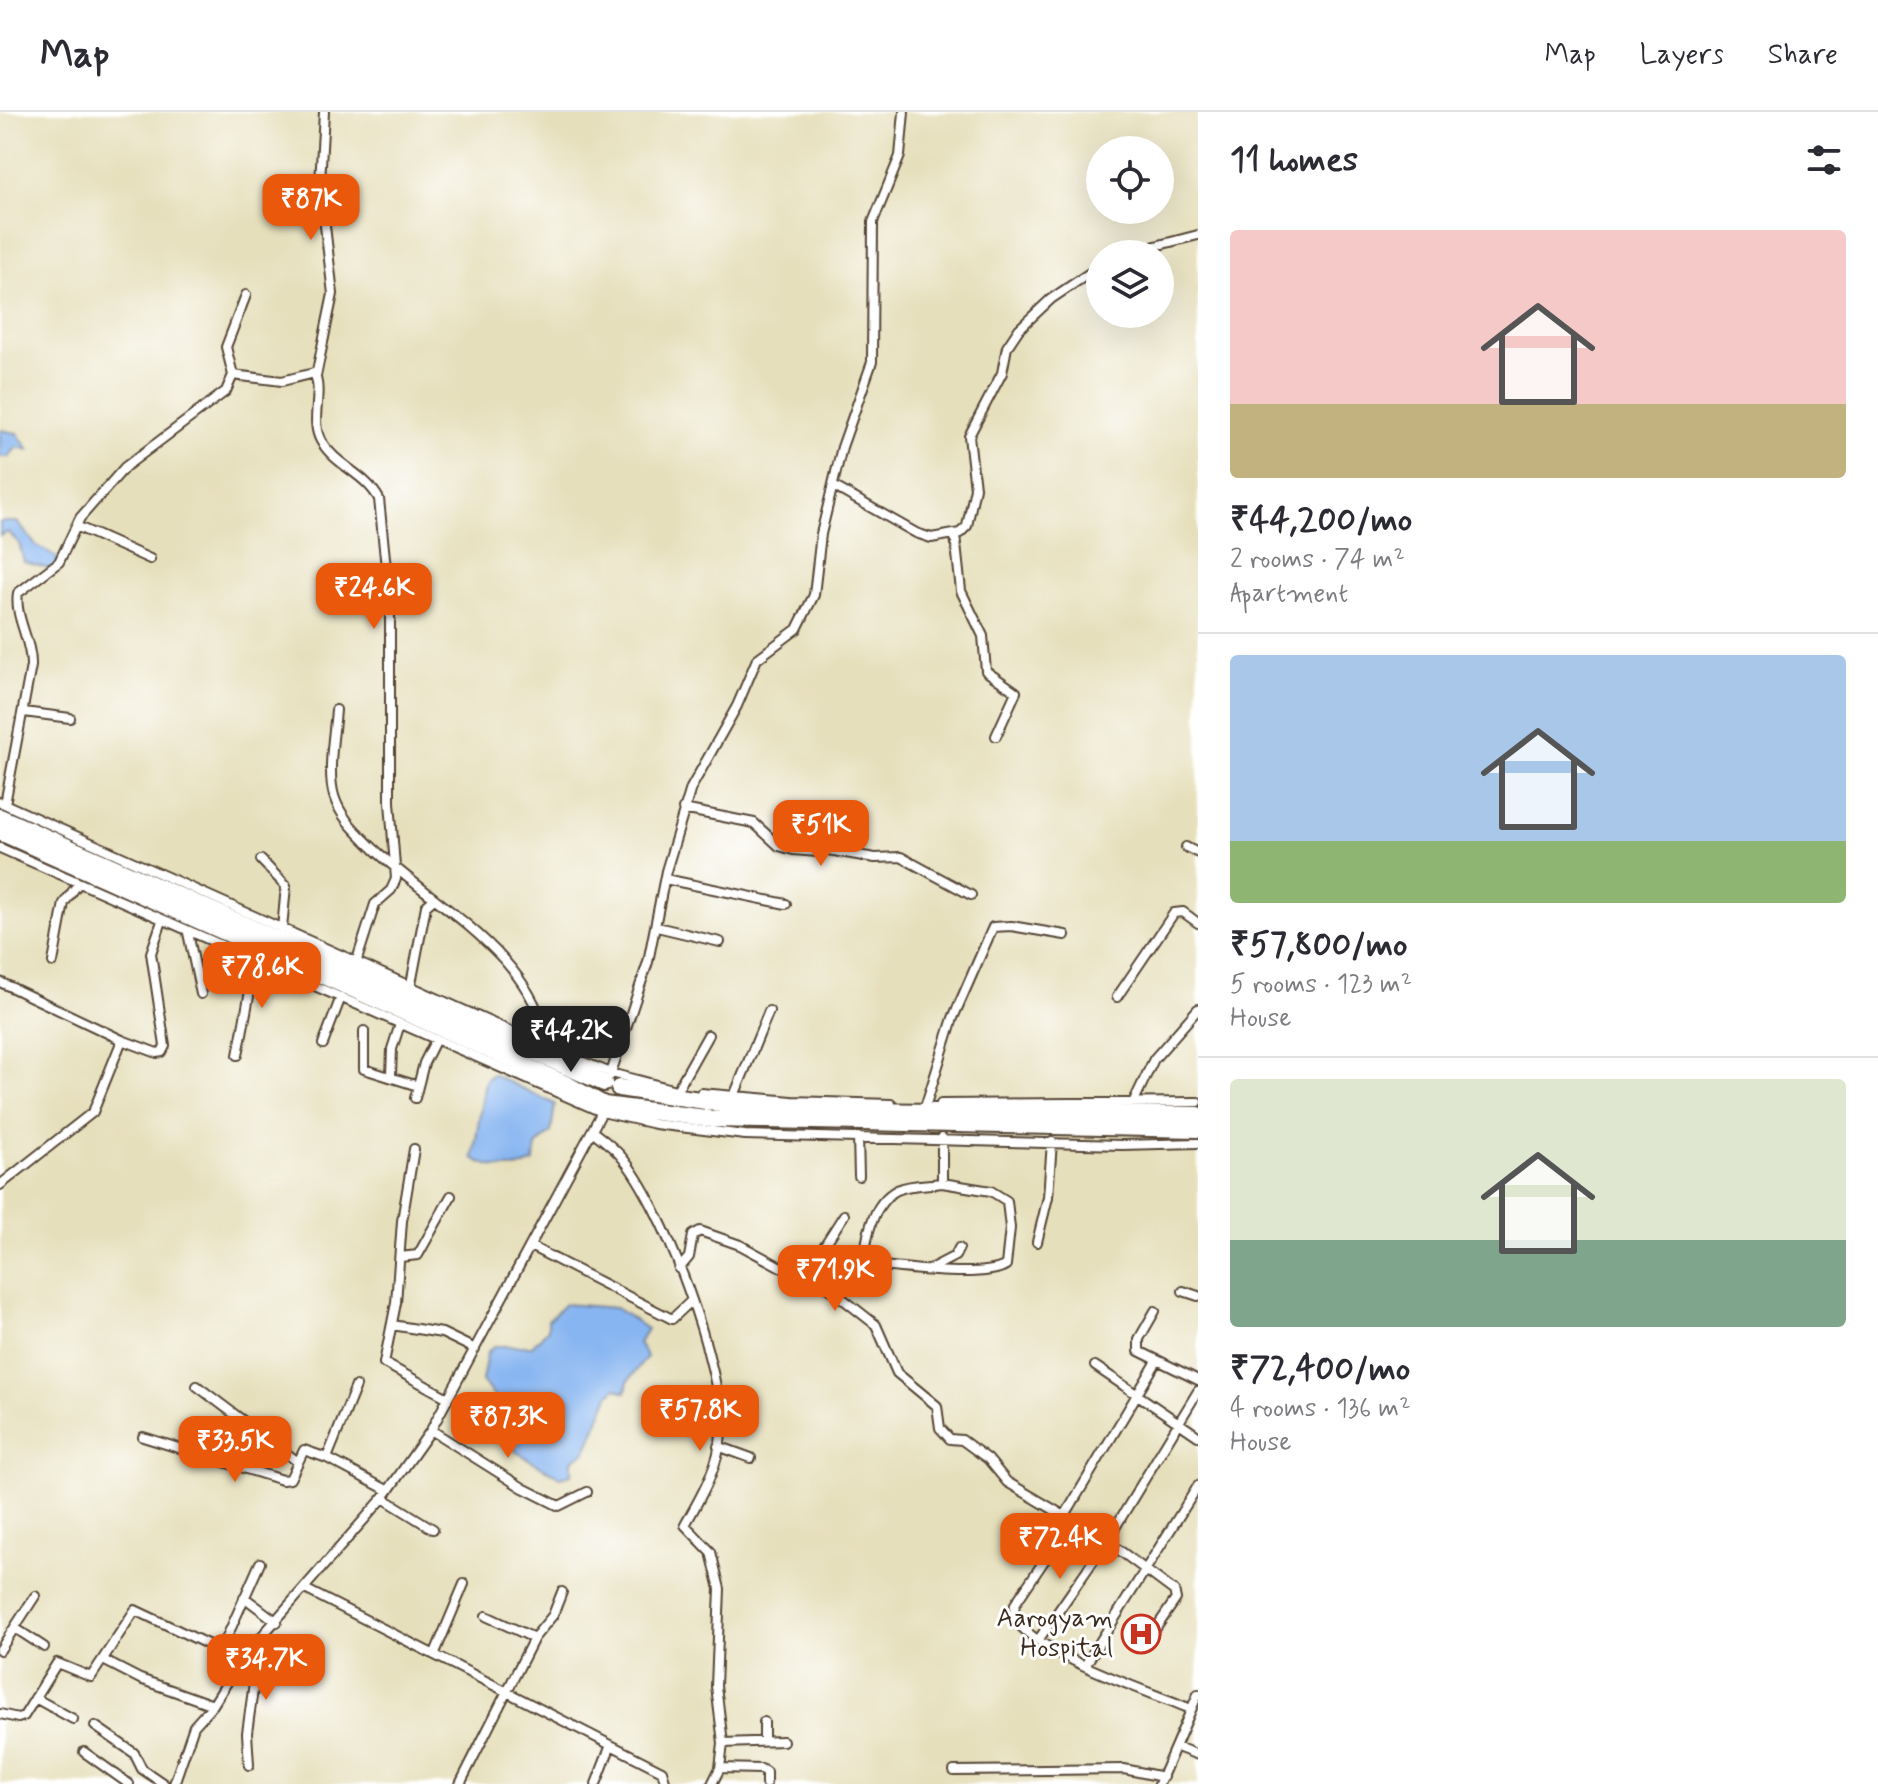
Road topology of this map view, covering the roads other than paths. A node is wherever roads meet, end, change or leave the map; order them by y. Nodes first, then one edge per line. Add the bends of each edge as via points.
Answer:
1 (324, 112) edge
2 (904, 112) edge
3 (1198, 235) edge
4 (1174, 241) edge
5 (1086, 275) edge
6 (246, 295) dead end
7 (233, 375) junction
8 (316, 376) junction
9 (833, 486) junction
10 (76, 526) junction
11 (955, 535) junction
12 (150, 559) dead end
13 (336, 710) dead end
14 (24, 712) junction
15 (70, 718) dead end
16 (996, 736) dead end
17 (2, 808) edge
18 (683, 809) junction
19 (0, 832) edge
20 (1186, 847) dead end
21 (0, 848) edge
22 (1198, 853) edge
23 (261, 860) dead end
24 (395, 869) junction
25 (665, 879) junction
26 (78, 884) junction
27 (971, 895) dead end
28 (434, 899) junction
29 (786, 904) dead end
30 (162, 921) junction
31 (1198, 923) edge
32 (657, 927) junction
33 (282, 929) junction
34 (188, 933) junction
35 (1065, 935) dead end
36 (720, 942) dead end
37 (256, 959) junction
38 (357, 960) junction
39 (53, 962) dead end
40 (0, 982) edge
41 (411, 984) junction
42 (201, 994) dead end
43 (341, 997) junction
44 (1117, 997) dead end
45 (1198, 1009) edge
46 (769, 1011) dead end
47 (400, 1024) junction
48 (364, 1031) dead end
49 (708, 1035) dead end
50 (436, 1039) junction
51 (122, 1040) junction
52 (323, 1044) dead end
53 (548, 1048) junction
54 (238, 1055) dead end
55 (391, 1075) junction
56 (611, 1082) junction
57 (418, 1086) junction
58 (677, 1090) junction
59 (734, 1096) junction
60 (415, 1098) dead end
61 (1134, 1101) junction
62 (1198, 1102) edge
63 (926, 1104) junction
64 (605, 1106) junction
65 (1198, 1115) edge
66 (1198, 1129) edge
67 (592, 1131) junction
68 (858, 1137) junction
69 (942, 1138) junction
70 (1052, 1142) junction
71 (1198, 1143) edge
72 (414, 1149) dead end
73 (859, 1176) dead end
74 (942, 1183) junction
75 (0, 1185) edge
76 (451, 1196) dead end
77 (844, 1215) dead end
78 (1037, 1242) dead end
79 (532, 1247) junction
80 (959, 1248) dead end
81 (400, 1257) junction
82 (679, 1269) junction
83 (927, 1270) junction
84 (803, 1279) junction
85 (1183, 1291) dead end
86 (1198, 1296) edge
87 (690, 1302) junction
88 (1155, 1311) dead end
89 (392, 1325) junction
90 (475, 1349) junction
91 (1157, 1361) junction
92 (1095, 1366) dead end
93 (1198, 1380) edge
94 (197, 1386) dead end
95 (356, 1386) dead end
96 (1198, 1391) edge
97 (1137, 1396) junction
98 (448, 1398) junction
99 (1178, 1423) junction
100 (431, 1430) junction
101 (1198, 1436) edge
102 (143, 1437) dead end
103 (718, 1446) junction
104 (327, 1458) junction
105 (751, 1458) dead end
106 (298, 1462) junction
107 (1198, 1486) edge
108 (587, 1492) dead end
109 (385, 1494) junction
110 (1064, 1517) junction
111 (433, 1529) dead end
112 (1107, 1541) junction
113 (260, 1563) dead end
114 (1145, 1568) junction
115 (464, 1584) dead end
116 (305, 1589) junction
117 (562, 1592) dead end
118 (35, 1596) dead end
119 (244, 1597) junction
120 (486, 1616) dead end
121 (277, 1622) junction
122 (15, 1628) junction
123 (1154, 1631) dead end
124 (534, 1638) junction
125 (1039, 1639) junction
126 (44, 1647) dead end
127 (222, 1648) junction
128 (0, 1650) edge
129 (435, 1653) junction
130 (244, 1658) junction
131 (103, 1660) junction
132 (1086, 1664) junction
133 (508, 1690) junction
134 (1198, 1694) edge
135 (35, 1698) junction
136 (213, 1705) junction
137 (1191, 1709) junction
138 (0, 1714) edge
139 (73, 1719) dead end
140 (764, 1722) dead end
141 (95, 1726) dead end
142 (764, 1741) junction
143 (783, 1741) dead end
144 (723, 1743) junction
145 (611, 1745) junction
146 (1177, 1747) junction
147 (84, 1752) dead end
148 (1198, 1755) edge
149 (249, 1765) dead end
150 (720, 1768) junction
151 (954, 1771) dead end
152 (1161, 1780) edge
153 (129, 1784) edge
154 (164, 1784) edge
155 (174, 1784) edge
156 (460, 1784) edge
157 (596, 1784) edge
158 (666, 1784) edge
159 (712, 1784) edge
160 (766, 1784) edge

1 - 8 street via 320,183 333,294
2 - 9 street via 900,156 873,222 872,362
3 - 4 street
5 - 11 street via 1051,299 1007,347 1002,373 969,436 972,512 967,526
6 - 7 street via 226,347
7 - 8 street via 274,381 309,372
7 - 10 street via 218,400 125,467
8 - 24 street via 321,441 370,485 380,507 390,607 390,823
9 - 11 street via 916,533 931,538
9 - 18 street via 806,616 757,659
10 - 12 street
10 - 14 street via 55,567 18,593 32,648
11 - 16 street via 961,591 983,636 986,671 1016,692
13 - 24 street via 334,795 350,826
14 - 15 street
14 - 17 street
17 - 33 street
17 - 56 highway
18 - 25 street
18 - 27 street via 754,823 779,846 793,850 901,857
19 - 64 highway
20 - 22 street
21 - 26 street
23 - 33 street via 286,886
24 - 28 street
24 - 38 street via 391,890 375,904
25 - 29 street
25 - 32 street
26 - 30 street
26 - 39 street via 64,903
28 - 41 street via 426,906
28 - 53 street via 527,986 545,1025
30 - 34 street
30 - 51 street via 151,953 165,1046 157,1053
31 - 44 street via 1183,912 1174,913
32 - 36 street
32 - 56 street
33 - 38 street
34 - 37 street
34 - 42 street
35 - 63 street via 993,927 953,1018
37 - 43 street
37 - 54 street
38 - 41 street
40 - 51 street
41 - 53 street
43 - 47 street
43 - 52 street
45 - 61 street via 1145,1074
46 - 59 street
47 - 50 street
47 - 55 street
48 - 55 street via 361,1066 367,1072
49 - 58 street
50 - 57 street
50 - 64 street
51 - 75 street via 93,1112
53 - 56 street
55 - 57 street
56 - 58 street
56 - 64 highway via 598,1090
56 - 65 highway via 766,1110
57 - 60 street
58 - 59 street
59 - 63 street
61 - 62 street
61 - 63 street
64 - 66 highway via 713,1119
64 - 67 street
64 - 68 street via 655,1124 745,1135
67 - 79 street
67 - 82 street via 620,1155 646,1193
68 - 69 street
68 - 73 street
69 - 70 street
69 - 74 street
70 - 71 street
70 - 78 street
72 - 81 street
74 - 83 street via 899,1189 889,1196 866,1236 865,1264
74 - 83 street via 1002,1195 1010,1208 1006,1265 996,1270
76 - 81 street via 418,1255
77 - 84 street
79 - 87 street via 672,1319
79 - 90 street
80 - 83 street via 955,1256
81 - 89 street
82 - 84 street via 689,1257 693,1235 700,1231 740,1245
82 - 87 street
84 - 110 street via 829,1288 876,1325 897,1373 937,1406 940,1428 950,1439 962,1440 1007,1482
85 - 86 street
87 - 103 street via 704,1332 719,1400
88 - 91 street via 1137,1344 1139,1351
89 - 90 street via 436,1332
89 - 98 street via 384,1363
90 - 98 street
91 - 93 street
91 - 97 street
92 - 97 street
94 - 106 street
95 - 104 street
96 - 99 street
97 - 99 street
97 - 110 street
98 - 100 street
99 - 101 street
99 - 112 street
100 - 108 street via 559,1506
100 - 109 street
102 - 106 street via 282,1480 290,1479
103 - 105 street
103 - 144 street via 709,1481 685,1525 711,1552 720,1589 716,1686
104 - 106 street via 310,1449
104 - 109 street
107 - 114 street
109 - 111 street
109 - 116 street
110 - 112 street
110 - 125 street via 1048,1555 1015,1604 1016,1621
112 - 114 street
112 - 125 street
113 - 119 street
114 - 123 street via 1177,1595
114 - 132 street
115 - 129 street
116 - 121 street
116 - 129 street
117 - 124 street via 553,1615
118 - 122 street
119 - 121 street
119 - 127 street
120 - 124 street
121 - 130 street
122 - 126 street
122 - 128 street
124 - 133 street
125 - 132 street
127 - 130 street
127 - 131 street via 135,1610
129 - 133 street
130 - 136 street
130 - 149 street via 256,1668 247,1733
131 - 135 street via 88,1678 57,1663
131 - 136 street
132 - 137 street
133 - 145 street
133 - 156 street
134 - 137 street
135 - 138 street via 18,1718
135 - 139 street
136 - 155 street via 194,1726
137 - 146 street
140 - 142 street
141 - 154 street via 134,1753 142,1769
142 - 143 street
142 - 144 street
144 - 150 street
145 - 157 street
145 - 158 street via 662,1771
146 - 148 street
146 - 152 street
147 - 153 street
150 - 159 street
150 - 160 street via 761,1769
151 - 152 street via 1124,1769

